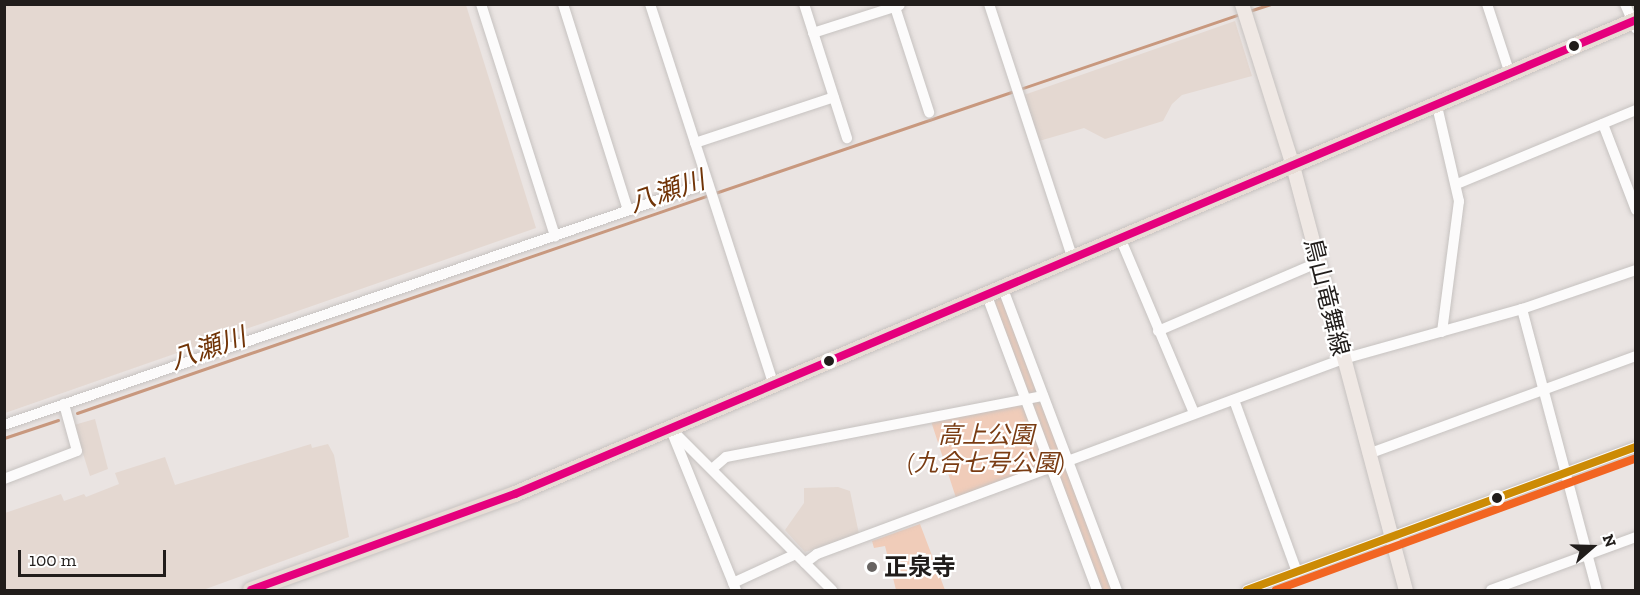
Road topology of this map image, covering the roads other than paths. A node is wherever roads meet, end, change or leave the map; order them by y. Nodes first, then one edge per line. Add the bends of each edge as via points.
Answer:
1 (481, 4) edge
2 (562, 4) edge
3 (650, 4) edge
4 (804, 4) edge
5 (989, 4) edge
6 (1487, 4) edge
7 (1625, 4) edge
8 (896, 5) edge
9 (1243, 10) edge
10 (1634, 24) edge
11 (813, 33) junction
12 (1510, 74) junction
13 (834, 97) junction
14 (1437, 106) junction
15 (1635, 110) edge
16 (929, 112) dead end
17 (1603, 124) junction
18 (847, 138) dead end
19 (695, 143) junction
20 (1293, 166) junction
21 (1457, 184) junction
22 (710, 190) junction
23 (628, 210) junction
24 (1635, 210) edge
25 (555, 236) junction
26 (1121, 240) junction
27 (1073, 259) junction
28 (1319, 262) junction
29 (1635, 270) edge
30 (1003, 289) junction
31 (987, 296) junction
32 (1522, 309) junction
33 (1158, 331) junction
34 (1442, 332) junction
35 (1635, 356) edge
36 (1343, 359) junction
37 (774, 386) junction
38 (1545, 389) junction
39 (1043, 396) junction
40 (1026, 400) junction
41 (1234, 400) junction
42 (64, 404) junction
43 (1194, 413) junction
44 (4, 425) edge
45 (671, 429) junction
46 (1635, 447) edge
47 (1368, 454) junction
48 (1068, 463) junction
49 (710, 466) junction
50 (1052, 467) junction
51 (1565, 472) junction
52 (687, 474) junction
53 (4, 479) edge
54 (1392, 536) junction
55 (1635, 537) edge
56 (796, 554) junction
57 (1587, 554) junction
58 (805, 563) junction
59 (1297, 572) junction
60 (1276, 586) edge
61 (735, 587) edge
62 (251, 591) edge
63 (832, 591) edge
64 (1097, 591) edge
65 (1117, 591) edge
66 (1247, 591) edge
67 (1406, 591) edge
68 (1491, 591) edge
69 (1597, 591) edge

1 - 25 street
2 - 23 street
3 - 19 street
4 - 11 street
5 - 27 street
6 - 12 street
7 - 10 street
8 - 11 street
8 - 16 street
9 - 20 main road, 鳥山竜舞線
10 - 12 highway
11 - 13 street
12 - 14 highway
13 - 18 street
13 - 19 street
14 - 20 highway
14 - 21 street
15 - 17 street
17 - 21 street
17 - 24 street
19 - 22 street
20 - 26 highway
20 - 28 main road, 鳥山竜舞線
21 - 34 street via 1459,201
22 - 23 street
22 - 37 street
23 - 25 street
25 - 42 street
26 - 27 highway
26 - 33 street
27 - 30 highway
28 - 33 street
28 - 36 main road, 鳥山竜舞線
29 - 32 street
30 - 31 highway
30 - 39 street
31 - 37 highway
31 - 40 street
32 - 34 street
32 - 38 street
33 - 43 street
34 - 36 street
35 - 38 street
36 - 41 street
36 - 47 main road, 鳥山竜舞線
37 - 45 highway
38 - 47 street
38 - 51 street
39 - 40 street
39 - 48 street
40 - 49 street via 726,457
40 - 50 street
41 - 43 street
41 - 59 street
42 - 44 street
42 - 53 street via 78,447 75,454
43 - 48 street
45 - 49 street
45 - 52 street
45 - 62 highway via 515,494
46 - 51 street
47 - 54 main road, 鳥山竜舞線
48 - 50 street
48 - 65 street
49 - 52 street via 695,466
49 - 56 street
50 - 58 street via 817,554
50 - 64 street
51 - 54 street
51 - 57 street
52 - 61 street
54 - 59 street
54 - 67 main road, 鳥山竜舞線
55 - 57 street
56 - 58 street
56 - 61 street
57 - 68 street
57 - 69 street
58 - 63 street
59 - 60 street
60 - 66 street

